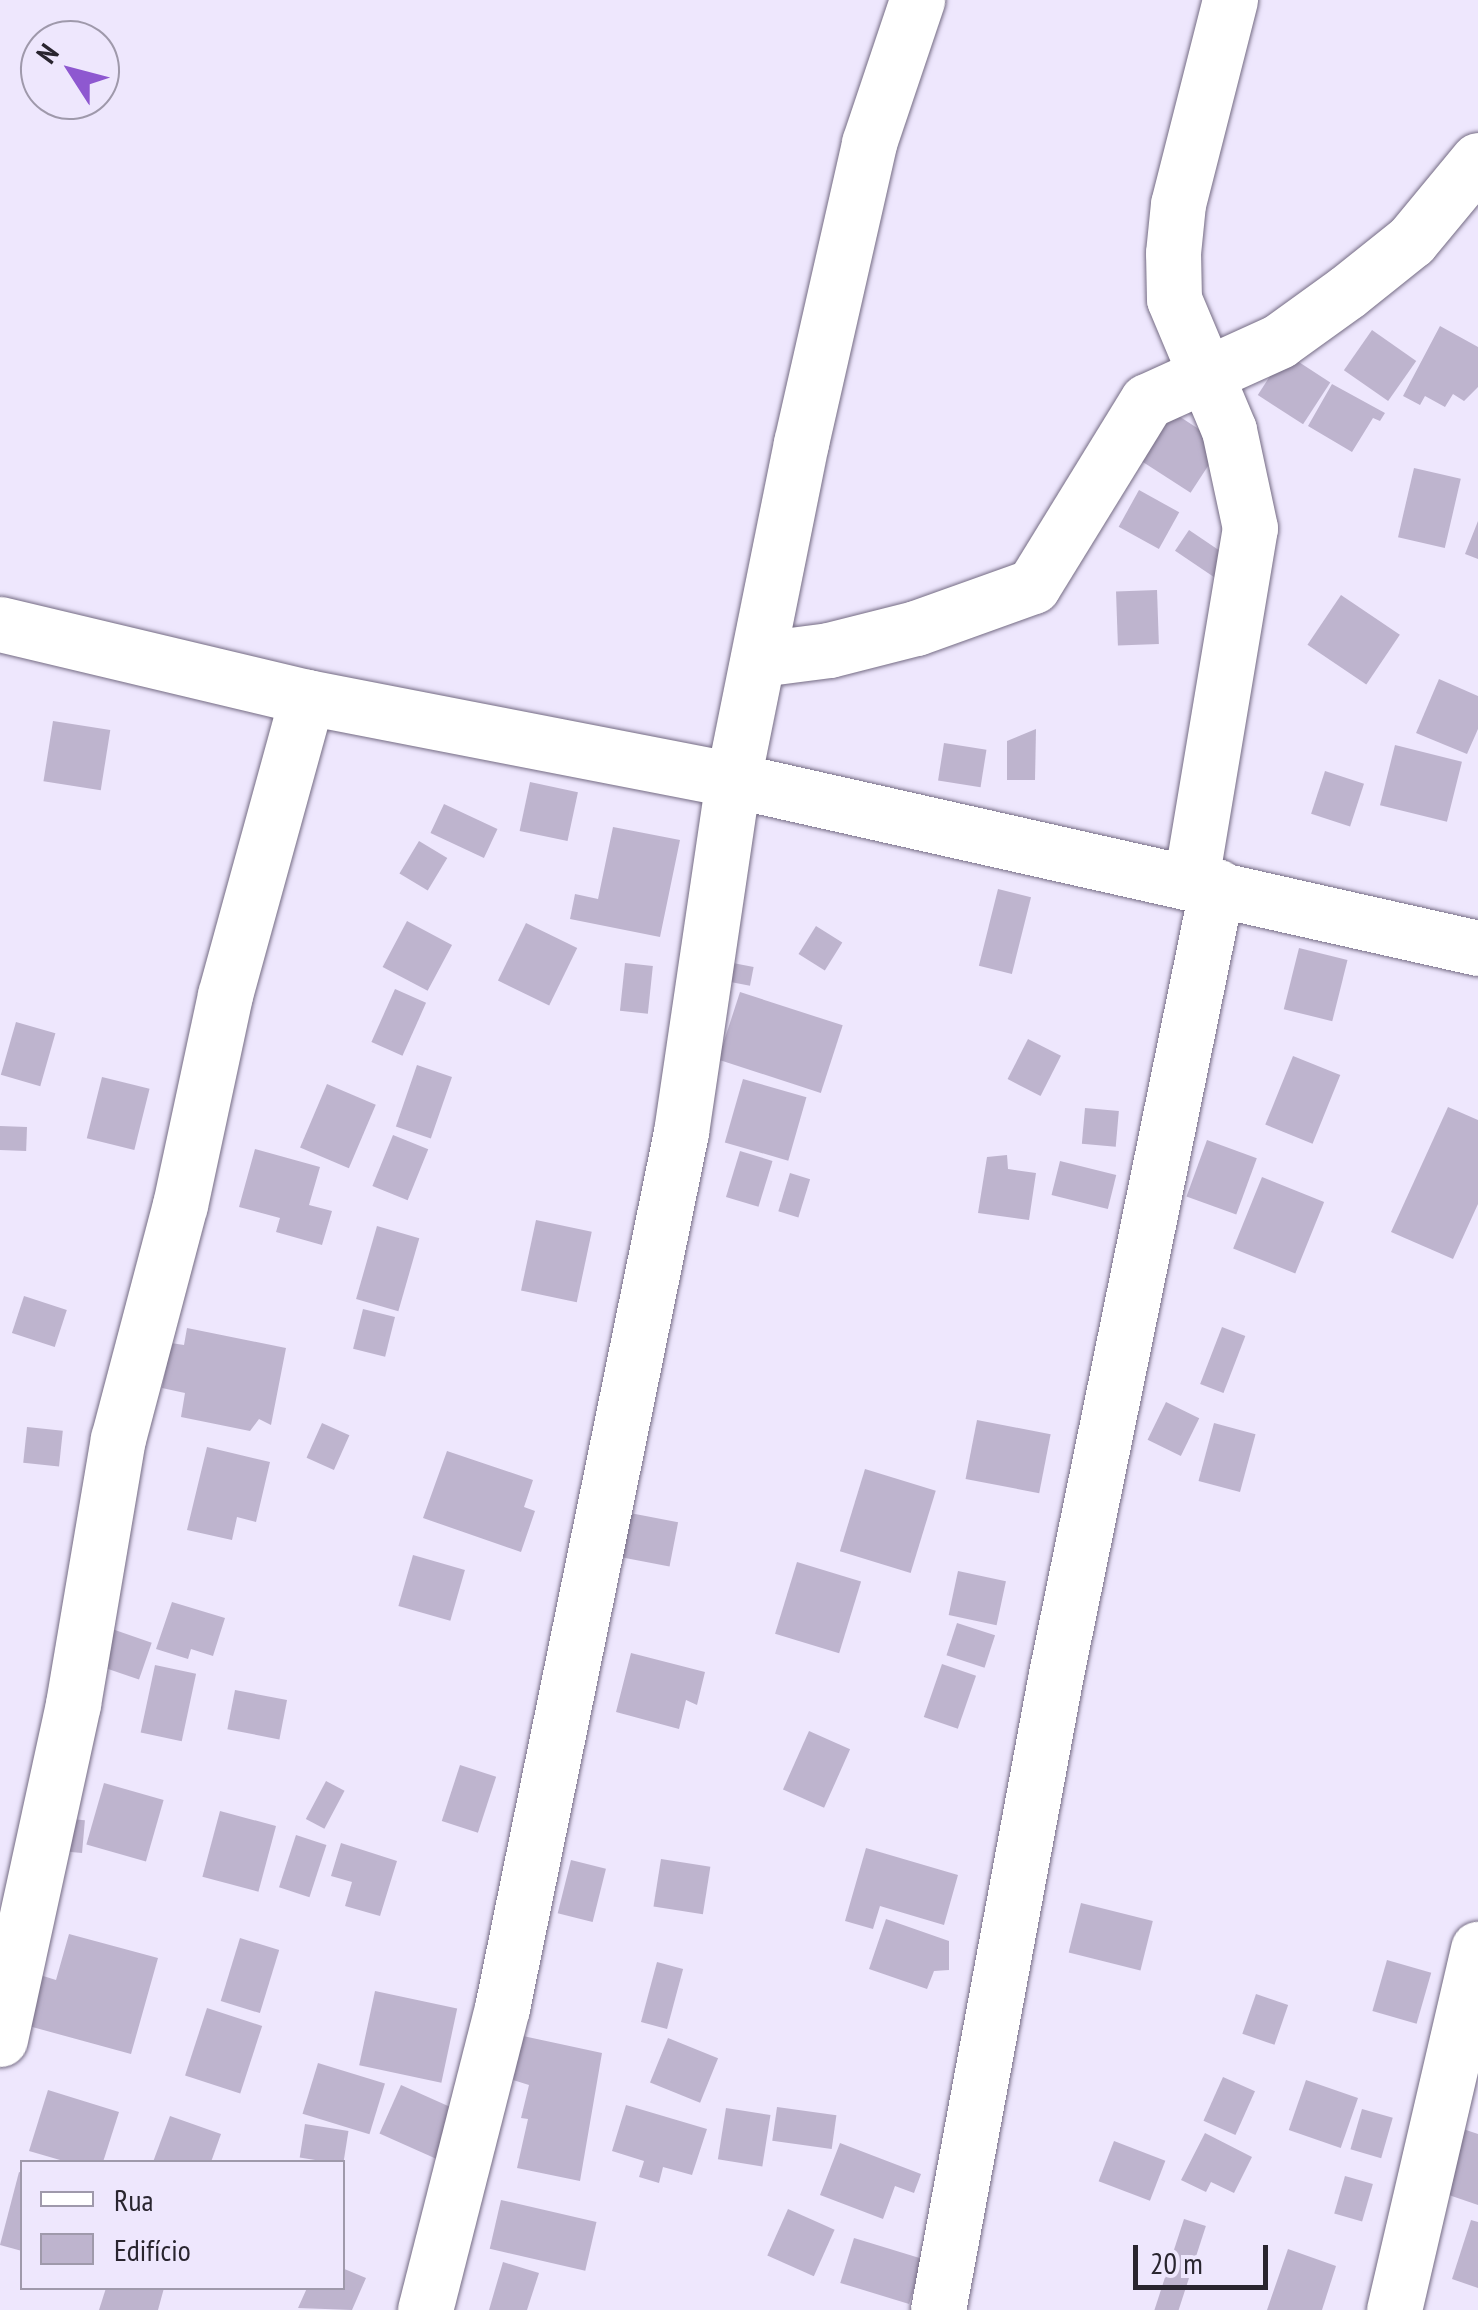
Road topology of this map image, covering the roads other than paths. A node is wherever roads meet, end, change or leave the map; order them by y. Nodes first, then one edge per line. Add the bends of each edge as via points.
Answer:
1 (916, 0) edge
2 (1230, 0) edge
3 (1478, 160) edge
4 (1201, 371) junction
5 (0, 624) edge
6 (760, 658) junction
7 (307, 697) junction
8 (733, 780) junction
9 (1204, 883) junction
10 (1478, 948) edge
11 (1478, 1949) edge
12 (0, 2038) edge
13 (425, 2310) edge
14 (938, 2310) edge
15 (1394, 2310) edge

1 - 6 street via 846,237
2 - 4 street via 1178,204 1172,253 1174,299
3 - 4 street via 1411,242 1347,292 1279,341
4 - 6 street via 1147,401 1034,586 916,628 829,650
4 - 9 street via 1229,430 1250,528
5 - 7 street
6 - 8 street
7 - 8 street
7 - 12 street via 224,995 180,1205 118,1439 73,1704
8 - 9 street
8 - 13 street via 682,1132 502,2008
9 - 10 street
9 - 14 street
11 - 15 street

